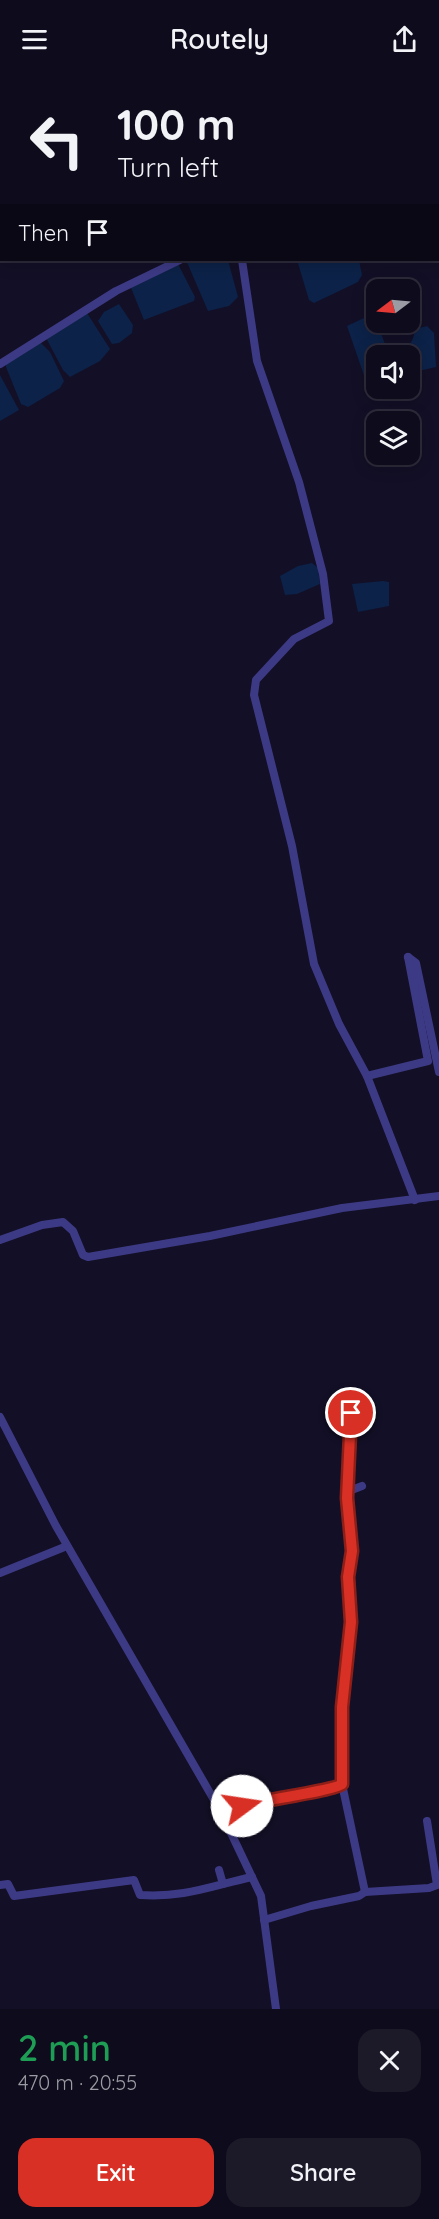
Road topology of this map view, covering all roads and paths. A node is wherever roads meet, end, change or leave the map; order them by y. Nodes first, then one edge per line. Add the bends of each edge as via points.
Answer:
1 (178, 261) edge
2 (242, 261) edge
3 (0, 364) edge
4 (439, 1072) edge
5 (367, 1076) junction
6 (439, 1196) edge
7 (415, 1200) junction
8 (0, 1240) edge
9 (352, 1394) dead end
10 (0, 1417) edge
11 (4, 1432) edge
12 (362, 1486) dead end
13 (349, 1491) junction
14 (67, 1546) junction
15 (0, 1573) edge
16 (342, 1784) junction
17 (221, 1812) junction
18 (427, 1821) dead end
19 (219, 1870) dead end
20 (252, 1877) junction
21 (223, 1884) junction
22 (0, 1885) edge
23 (365, 1892) junction
24 (264, 1920) junction
25 (276, 2009) edge

1 - 3 street via 116,291
2 - 5 street via 257,361 299,482 330,612 329,621 294,639 256,680 254,695 292,846 314,964 339,1024
4 - 5 street via 417,963 408,957 428,1061
5 - 7 street
6 - 7 street
7 - 8 street via 342,1208 88,1257 63,1222
9 - 13 street
10 - 11 street
11 - 14 street
12 - 13 street
13 - 16 street via 351,1622 342,1707
14 - 15 street
14 - 17 street
16 - 17 street via 339,1788 260,1801
16 - 23 street
17 - 20 street
18 - 23 street via 437,1885
19 - 21 street
20 - 21 street
20 - 24 street via 261,1896
21 - 22 street via 165,1897 141,1895 134,1880 14,1896 8,1884
23 - 24 street
24 - 25 street

